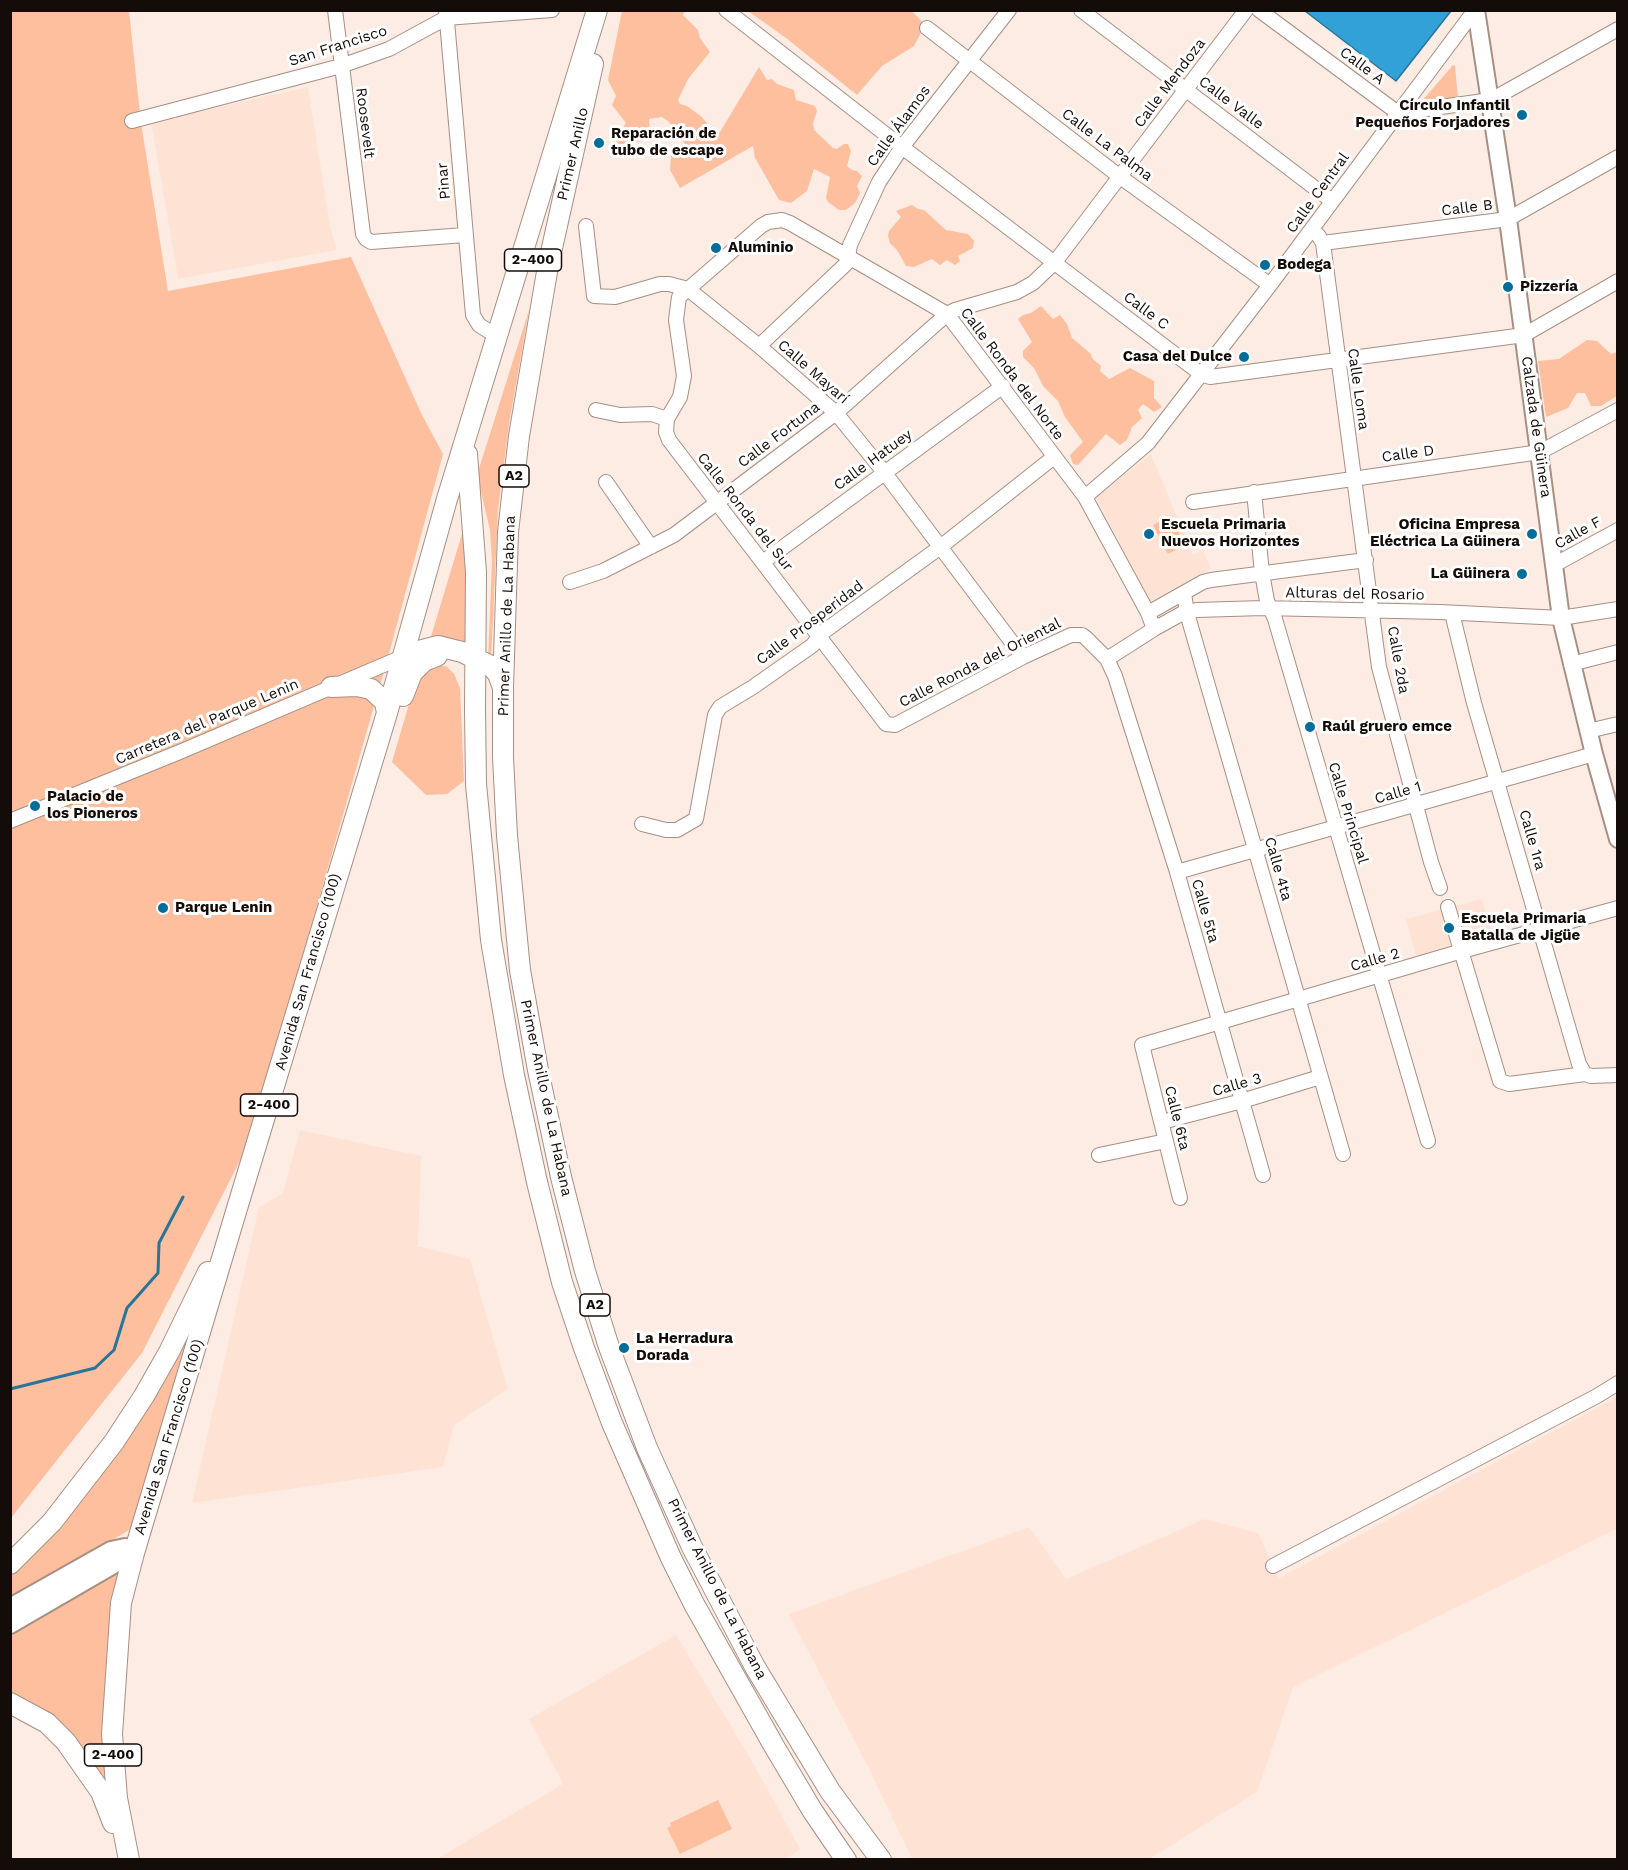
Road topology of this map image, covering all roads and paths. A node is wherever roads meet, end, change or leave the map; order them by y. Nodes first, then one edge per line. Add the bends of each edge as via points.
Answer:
1 (335, 10) edge
2 (552, 10) edge
3 (597, 10) edge
4 (608, 10) edge
5 (726, 10) edge
6 (1009, 10) edge
7 (1081, 10) edge
8 (1246, 10) edge
9 (1260, 10) edge
10 (1476, 10) edge
11 (446, 14) edge
12 (927, 28) dead end
13 (1617, 29) edge
14 (599, 41) junction
15 (969, 61) junction
16 (341, 66) junction
17 (1185, 90) junction
18 (1491, 100) junction
19 (1398, 113) junction
20 (132, 121) dead end
21 (902, 147) junction
22 (1617, 157) edge
23 (1119, 176) junction
24 (1332, 201) junction
25 (1508, 219) junction
26 (586, 226) dead end
27 (1313, 228) junction
28 (465, 235) junction
29 (1323, 243) junction
30 (849, 257) junction
31 (1055, 262) junction
32 (548, 266) joint
33 (1617, 281) edge
34 (1270, 285) junction
35 (688, 289) junction
36 (947, 314) junction
37 (1524, 335) junction
38 (498, 337) junction
39 (759, 346) junction
40 (1337, 360) junction
41 (1201, 374) junction
42 (1003, 386) junction
43 (596, 410) dead end
44 (1617, 410) edge
45 (836, 413) junction
46 (667, 419) junction
47 (467, 434) junction
48 (1540, 452) junction
49 (1054, 457) junction
50 (884, 472) junction
51 (1354, 478) junction
52 (468, 479) junction
53 (606, 482) dead end
54 (1254, 492) junction
55 (1085, 497) junction
56 (1193, 502) dead end
57 (716, 503) junction
58 (1617, 530) edge
59 (651, 547) junction
60 (939, 548) junction
61 (1366, 560) junction
62 (763, 562) junction
63 (1554, 565) junction
64 (1262, 573) junction
65 (570, 582) dead end
66 (1185, 592) junction
67 (1271, 609) junction
68 (1617, 609) edge
69 (1373, 611) junction
70 (1148, 613) junction
71 (1187, 613) junction
72 (1452, 613) junction
73 (1561, 618) junction
74 (1154, 629) junction
75 (819, 635) junction
76 (1617, 652) edge
77 (409, 654) junction
78 (437, 656) junction
79 (1023, 657) junction
80 (475, 659) junction
81 (1107, 659) junction
82 (1571, 664) junction
83 (331, 687) junction
84 (503, 688) junction
85 (475, 709) junction
86 (392, 711) junction
87 (1617, 724) edge
88 (895, 725) joint
89 (1588, 731) junction
90 (1594, 754) junction
91 (1498, 782) junction
92 (1613, 804) edge
93 (1417, 805) junction
94 (13, 817) edge
95 (642, 824) dead end
96 (1335, 828) junction
97 (1617, 839) edge
98 (1256, 850) junction
99 (1177, 872) junction
100 (1440, 888) dead end
101 (1448, 906) dead end
102 (1617, 908) edge
103 (1540, 930) junction
104 (1462, 951) junction
105 (1381, 975) junction
106 (1298, 999) junction
107 (1219, 1023) junction
108 (1142, 1045) joint
109 (1585, 1074) junction
110 (1617, 1075) edge
111 (1320, 1077) junction
112 (1242, 1101) junction
113 (1162, 1122) junction
114 (1166, 1141) junction
115 (1428, 1141) dead end
116 (1343, 1154) dead end
117 (1099, 1155) dead end
118 (1263, 1175) dead end
119 (1180, 1198) dead end
120 (235, 1215) junction
121 (1617, 1383) edge
122 (138, 1558) junction
123 (10, 1564) edge
124 (1273, 1566) dead end
125 (10, 1608) edge
126 (10, 1624) edge
127 (10, 1703) edge
128 (127, 1860) edge
129 (846, 1860) edge
130 (881, 1860) edge

1 - 16 street, Roosevelt
2 - 11 street, San Francisco
3 - 38 highway, A2
4 - 14 highway, A2
5 - 21 street, Calle C
6 - 15 street, Calle Álamos
7 - 17 street, Calle Valle
8 - 17 street, Calle Mendoza
9 - 19 street, Calle A
10 - 18 main road, Calzada de Güinera
10 - 19 street, Calle Central
11 - 16 street, San Francisco via 389,49
11 - 28 street, Pinar
12 - 15 street, Calle La Palma
13 - 18 street
14 - 32 highway, Primer Anillo / A2
14 - 52 highway, 2-400
15 - 21 street, Calle Álamos
15 - 23 street, Calle La Palma
16 - 20 street, San Francisco
16 - 28 street, Roosevelt via 366,239 372,242
17 - 23 street, Calle Mendoza
17 - 24 street, Calle Valle
18 - 19 street
18 - 25 main road, Calzada de Güinera
19 - 24 street, Calle Central
21 - 30 street, Calle Álamos via 879,182 850,245
21 - 31 street, Calle C
22 - 25 street, Calle B
23 - 31 street, Calle Mendoza
23 - 34 street, Calle La Palma
24 - 27 street, Calle Central
25 - 29 street, Calle B
25 - 37 main road, Calzada de Güinera
26 - 35 street, Calle Mayarí via 594,296 621,296 660,284
27 - 29 street
27 - 34 street, Calle Central
28 - 38 street, Pinar via 473,315 479,325
29 - 40 street, Calle Loma
30 - 35 street, Calle Ronda del Norte via 790,223 768,222
30 - 36 street, Calle Ronda del Norte
30 - 39 street, Calle Álamos via 843,268
31 - 36 street, Calle Fortuna via 1025,288
31 - 41 street, Calle C
32 - 84 highway, Primer Anillo de La Habana / A2 via 513,486
33 - 37 street
34 - 41 street, Calle Central
35 - 39 street, Calle Mayarí
35 - 46 street via 679,297 676,311 683,385
36 - 42 street, Calle Ronda del Norte
36 - 45 street, Calle Fortuna
37 - 40 street
37 - 48 main road, Calzada de Güinera
38 - 47 highway, A2
39 - 45 street, Calle Mayarí
40 - 41 street via 1227,376
40 - 51 street, Calle Loma
41 - 55 street, Calle Central via 1148,443
42 - 49 street, Calle Ronda del Norte
42 - 50 street, Calle Hatuey
43 - 46 street via 620,415 652,414
44 - 48 street, Calle D
45 - 50 street, Calle Mayarí
45 - 57 street, Calle Fortuna
46 - 57 street, Calle Ronda del Sur via 669,440
47 - 52 highway, A2
47 - 77 highway, Avenida San Francisco (100) / 2-400
48 - 51 street, Calle D
48 - 63 main road, Calzada de Güinera
49 - 55 street, Calle Ronda del Norte
49 - 60 street, Calle Prosperidad
50 - 60 street, Calle Mayarí
50 - 62 street, Calle Hatuey
51 - 54 street, Calle D
51 - 61 street, Calle Loma
52 - 77 highway, Avenida San Francisco (100) / 2-400
52 - 80 highway, A2 via 476,572
53 - 59 street
54 - 56 street, Calle D
54 - 64 street, Calle Principal
55 - 70 street, Calle Ronda del Norte
57 - 59 street, Calle Fortuna
57 - 62 street, Calle Ronda del Sur
58 - 63 street, Calle F
59 - 65 street, Calle Fortuna
60 - 75 street, Calle Prosperidad
60 - 79 street, Calle Mayarí
61 - 64 street
61 - 69 street, Calle Loma
62 - 75 street, Calle Ronda del Sur
63 - 73 main road, Calzada de Güinera
64 - 66 street via 1211,580
64 - 67 street, Calle Principal
66 - 70 street
66 - 71 street, Calle 4ta
67 - 69 street, Alturas del Rosario
67 - 71 street, Alturas del Rosario
67 - 96 street, Calle Principal
68 - 73 street, Alturas del Rosario
69 - 72 street, Alturas del Rosario
69 - 93 street, Calle 2da via 1382,679
70 - 74 street, Calle Ronda del Norte
71 - 74 street, Alturas del Rosario
71 - 98 street, Calle 4ta
72 - 73 street, Alturas del Rosario
72 - 91 street, Calle 1ra
73 - 82 main road, Calzada de Güinera
74 - 81 street, Alturas del Rosario
75 - 88 street, Calle Ronda del Sur via 886,723
75 - 95 street, Calle Prosperidad via 813,645 717,710 696,819 677,830
76 - 82 street
77 - 78 highway
77 - 80 highway via 442,646
77 - 83 street, Carretera del Parque Lenin
77 - 86 highway, Avenida San Francisco (100) / 2-400
78 - 85 highway via 450,658 460,666
78 - 86 highway via 424,661 412,673
79 - 81 street, Calle Ronda del Oriental via 1076,634 1086,638
79 - 88 street, Calle Ronda del Oriental
80 - 84 highway via 492,666
80 - 85 highway, A2
81 - 99 street, Calle 5ta
82 - 89 main road, Calzada de Güinera
83 - 86 highway via 371,689
83 - 94 street, Carretera del Parque Lenin
84 - 130 highway, Primer Anillo de La Habana / A2 via 507,836 520,970 561,1177 609,1347 647,1448 724,1609 830,1791
85 - 129 highway, Primer Anillo de La Habana / A2 via 476,784 491,940 514,1075 562,1282 612,1423 671,1558 774,1746
86 - 120 highway, Avenida San Francisco (100) / 2-400
86 - 122 highway, Avenida San Francisco (100) / 2-400 via 209,1345 149,1536
87 - 89 street
89 - 90 main road, Calzada de Güinera
90 - 91 street, Calle 1
90 - 92 main road, Calzada de Güinera
91 - 93 street, Calle 1
91 - 103 street, Calle 1ra
92 - 97 main road, Calzada de Güinera
93 - 96 street, Calle 1
93 - 100 street, Calle 2da
96 - 98 street, Calle 1
96 - 105 street, Calle Principal
98 - 99 street, Calle 1
98 - 106 street, Calle 4ta
99 - 107 street, Calle 5ta
101 - 104 street
102 - 103 street, Calle 2
103 - 104 street, Calle 2
103 - 109 street, Calle 1ra
104 - 105 street, Calle 2
104 - 109 street via 1502,1082
105 - 106 street, Calle 2
105 - 115 street, Calle Principal
106 - 107 street, Calle 2
106 - 111 street, Calle 4ta
107 - 108 street, Calle 2
107 - 112 street, Calle 5ta
108 - 113 street, Calle 6ta
109 - 110 street
111 - 112 street, Calle 3
111 - 116 street, Calle 4ta
112 - 113 street, Calle 3
112 - 118 street, Calle 5ta
113 - 114 street, Calle 6ta
114 - 117 street
114 - 119 street, Calle 6ta
120 - 122 highway, Avenida San Francisco (100) / 2-400
120 - 123 highway via 144,1396 91,1474 52,1522
121 - 124 street
122 - 125 main road via 125,1547 111,1550
122 - 126 main road
122 - 128 highway, Avenida San Francisco (100) / 2-400 via 132,1605 118,1649 111,1734
127 - 128 highway via 47,1724 66,1742 101,1792

